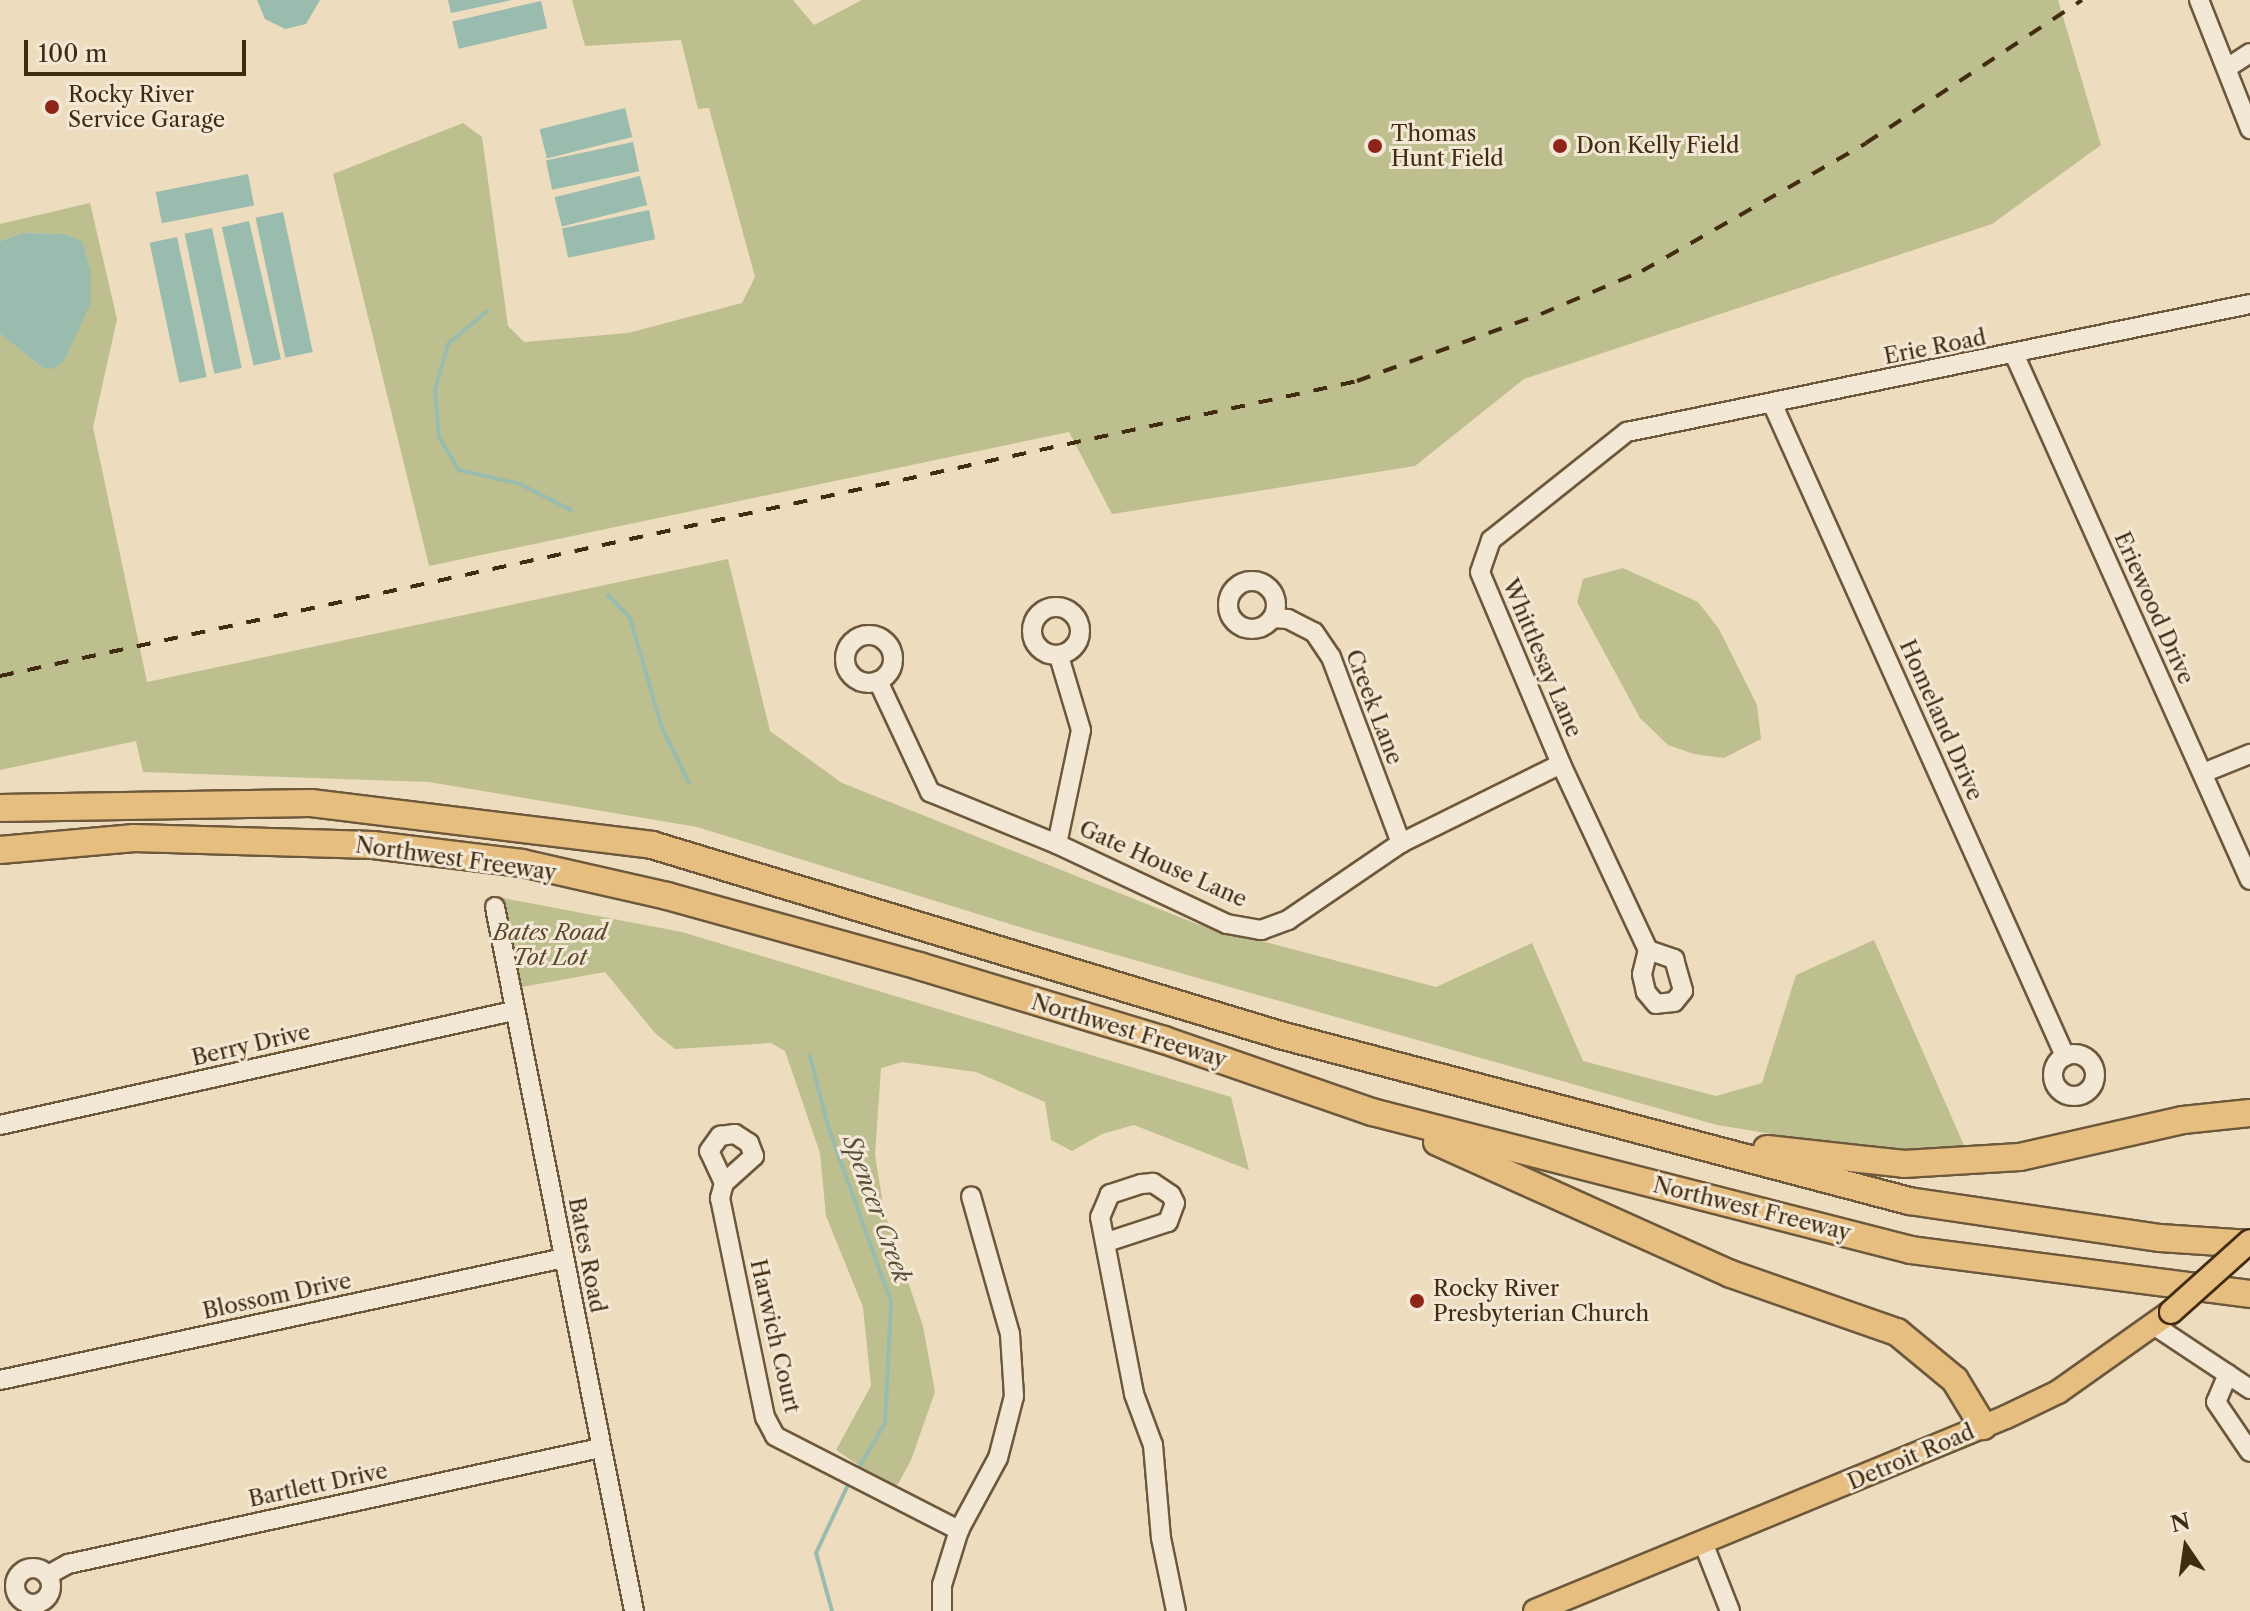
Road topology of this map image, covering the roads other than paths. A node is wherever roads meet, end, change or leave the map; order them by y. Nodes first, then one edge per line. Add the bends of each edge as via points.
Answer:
1 (2199, 0) edge
2 (2250, 53) edge
3 (2227, 68) junction
4 (2250, 129) edge
5 (2250, 304) edge
6 (2015, 356) junction
7 (1772, 403) junction
8 (1627, 432) joint
9 (1273, 618) dead end
10 (1059, 656) dead end
11 (878, 681) dead end
12 (2250, 754) edge
13 (1561, 764) junction
14 (2203, 773) junction
15 (0, 808) edge
16 (1401, 843) junction
17 (1057, 844) junction
18 (0, 850) edge
19 (2250, 880) edge
20 (495, 907) dead end
21 (1648, 950) dead end
22 (513, 1011) junction
23 (2065, 1056) dead end
24 (1372, 1112) junction
25 (2250, 1113) edge
26 (0, 1125) edge
27 (1680, 1140) junction
28 (724, 1183) dead end
29 (971, 1196) dead end
30 (1107, 1242) dead end
31 (2250, 1242) edge
32 (564, 1258) junction
33 (2250, 1294) edge
34 (2163, 1319) junction
35 (2228, 1374) junction
36 (0, 1380) edge
37 (2250, 1389) edge
38 (1983, 1426) junction
39 (600, 1448) junction
40 (2250, 1452) edge
41 (959, 1530) junction
42 (1704, 1545) junction
43 (48, 1575) dead end
44 (634, 1611) edge
45 (942, 1611) edge
46 (1176, 1611) edge
47 (1535, 1611) edge
48 (1730, 1611) edge

1 - 3 street
2 - 3 street
3 - 4 street
5 - 6 street, Erie Road
6 - 7 street, Erie Road
6 - 14 street, Eriewood Drive
7 - 8 street, Erie Road
7 - 23 street, Homeland Drive
8 - 13 street, Whittlesay Lane via 1491,540 1480,572
9 - 16 street, Creek Lane via 1314,632 1331,657
10 - 17 street via 1081,730
11 - 17 street, Gate House Lane via 930,792
12 - 14 street
13 - 16 street, Gate House Lane
13 - 21 street, Whittlesay Lane
14 - 19 street, Eriewood Drive
15 - 27 highway, Northwest Freeway via 311,803 652,845 1280,1035
16 - 17 street, Gate House Lane via 1288,920 1261,930 1227,924
18 - 24 highway, Northwest Freeway via 134,838 373,845 522,863 667,896 919,966 1164,1040
20 - 22 street, Bates Road
22 - 26 street, Berry Drive
22 - 32 street, Bates Road
24 - 33 highway, Northwest Freeway via 1911,1250
24 - 38 highway via 1731,1274 1897,1332 1955,1380
25 - 27 highway via 2183,1120 2020,1157 1904,1164
27 - 31 highway, Northwest Freeway via 1909,1201 2160,1238
28 - 41 street, Harwich Court via 723,1213 765,1417 775,1436
29 - 41 street via 1010,1334 1014,1396 998,1458
30 - 46 street via 1134,1394 1153,1445 1161,1538
31 - 34 main road, Detroit Road, bridge
32 - 36 street, Blossom Drive
32 - 39 street, Bates Road
34 - 35 street
34 - 38 main road, Detroit Road via 2058,1392
35 - 37 street
35 - 40 street via 2216,1402
38 - 42 main road, Detroit Road
39 - 43 street, Bartlett Drive via 68,1564
39 - 44 street, Bates Road
41 - 45 street via 942,1585
42 - 47 main road, Detroit Road
42 - 48 street

